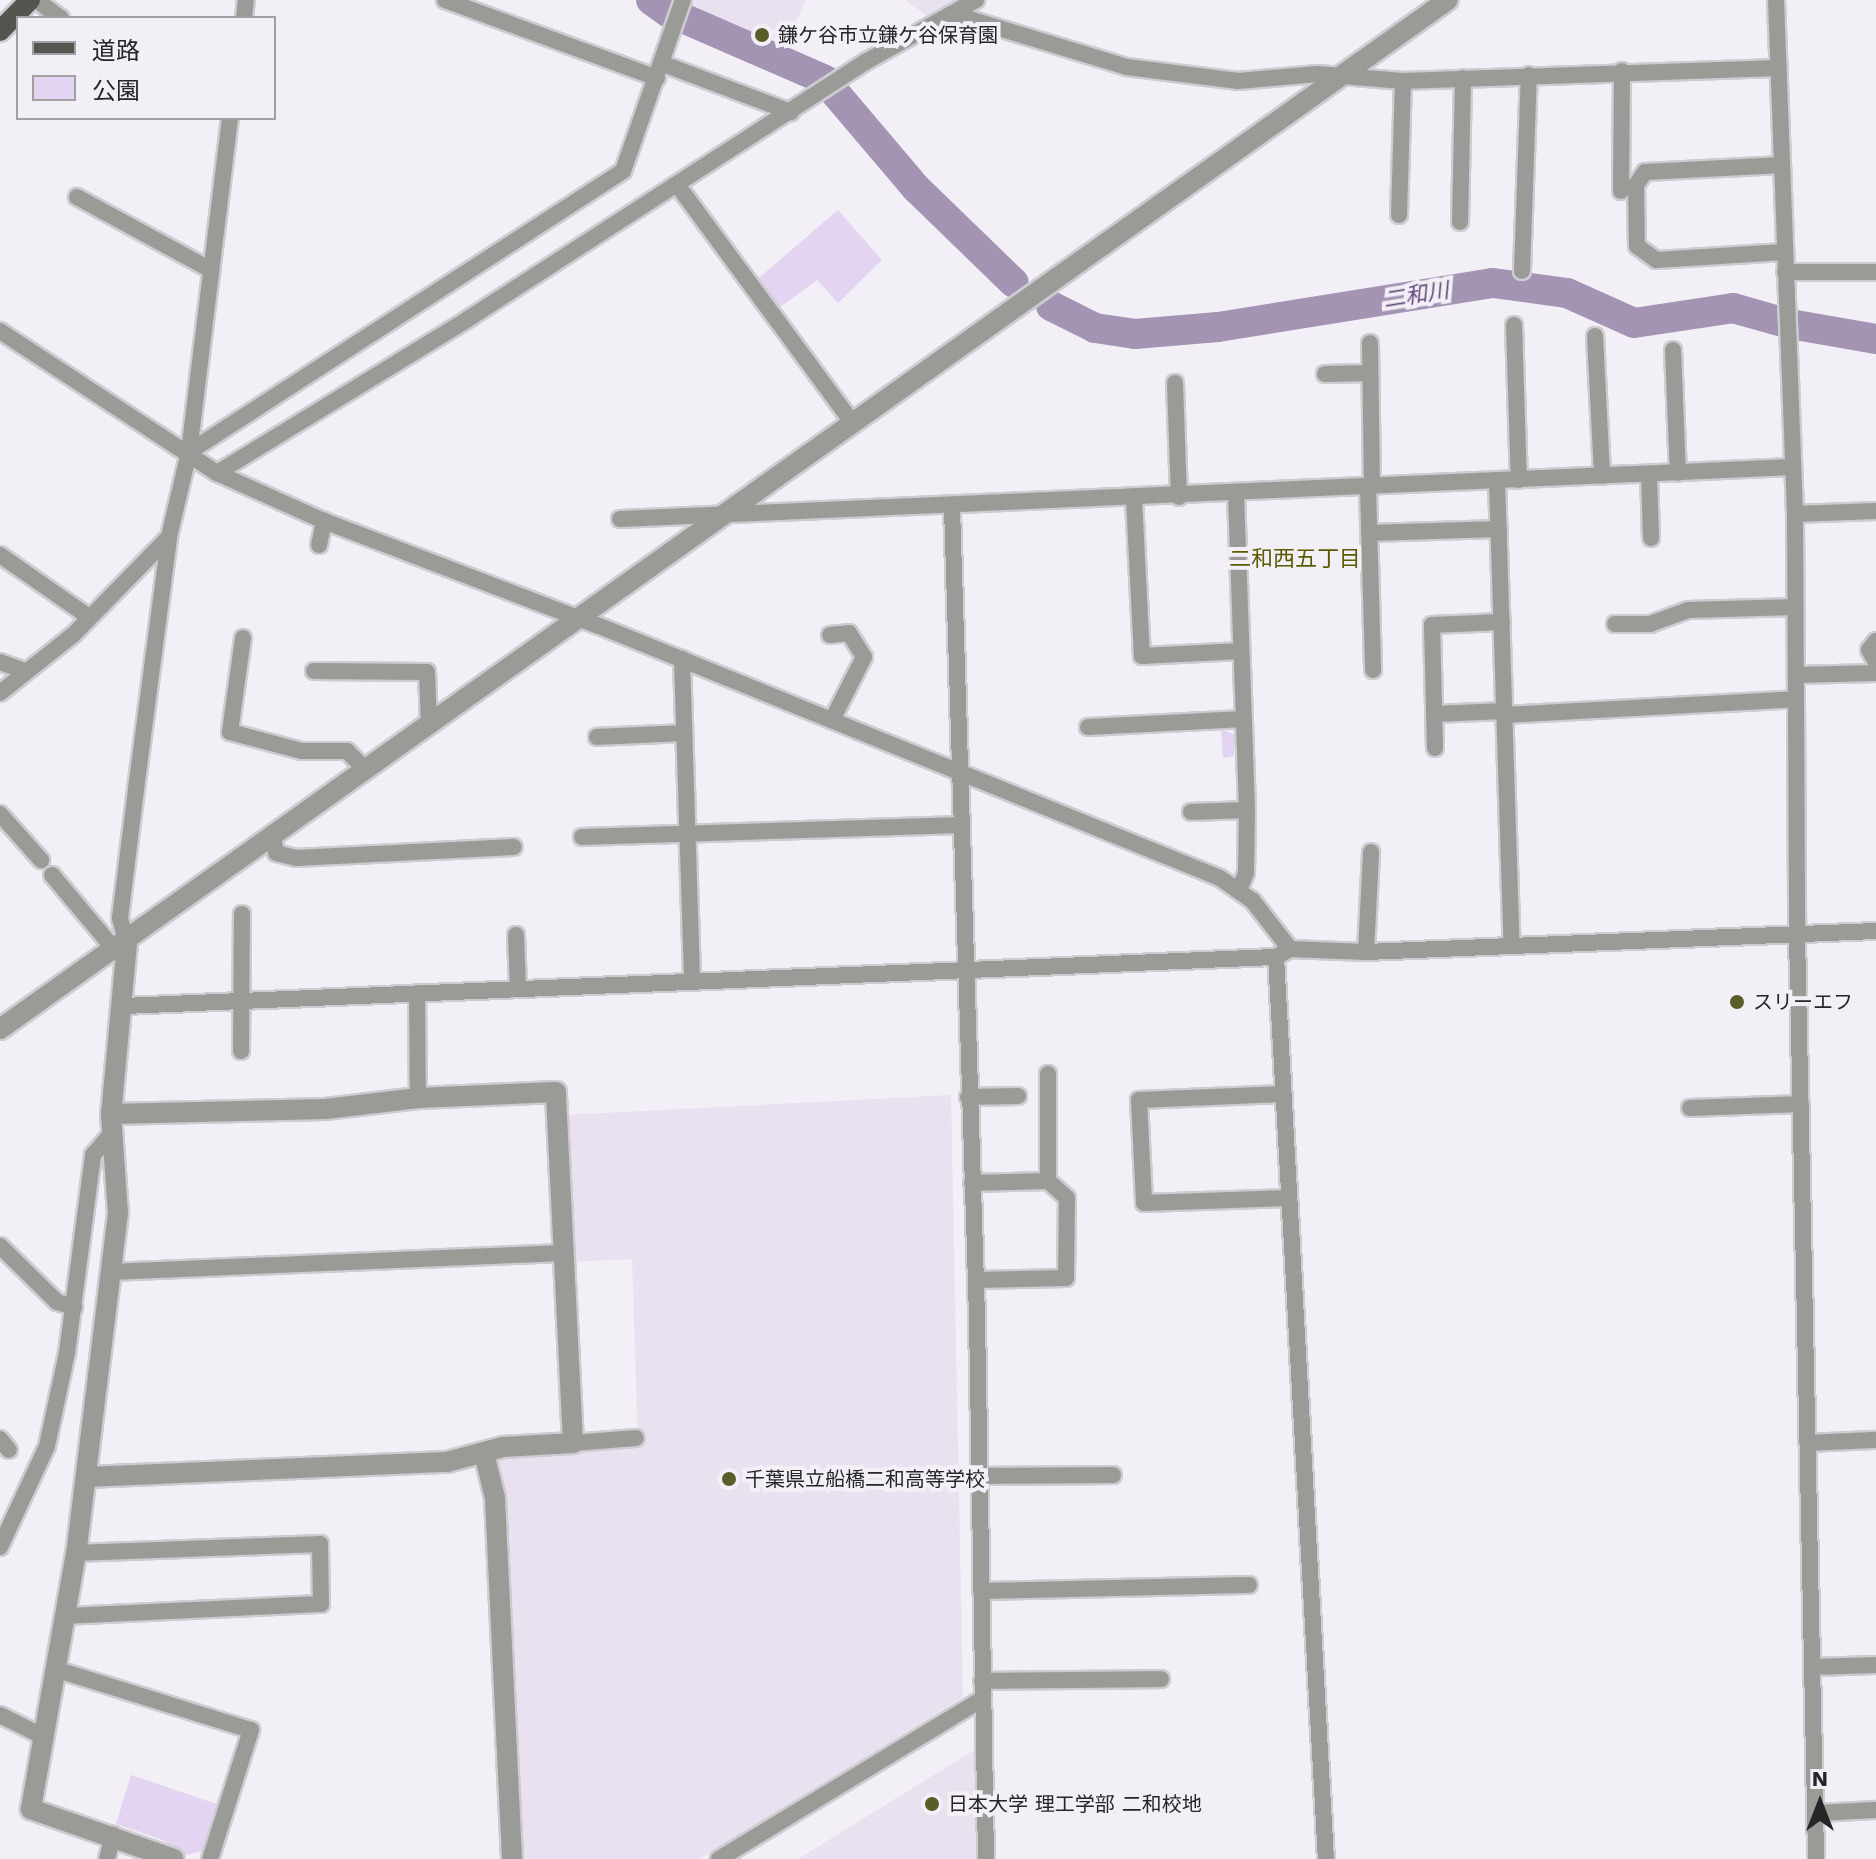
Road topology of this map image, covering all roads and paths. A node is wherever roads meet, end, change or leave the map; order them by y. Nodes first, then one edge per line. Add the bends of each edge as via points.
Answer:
1 (33, 0) edge
2 (445, 0) edge
3 (976, 0) edge
4 (1448, 0) edge
5 (1776, 0) edge
6 (677, 8) edge
7 (956, 15) junction
8 (58, 16) edge
9 (3, 24) edge
10 (1777, 68) junction
11 (659, 71) junction
12 (1622, 71) junction
13 (1529, 75) junction
14 (1342, 76) junction
15 (1463, 78) junction
16 (1403, 81) junction
17 (791, 112) junction
18 (228, 120) edge
19 (1782, 165) junction
20 (678, 186) junction
21 (1621, 191) dead end
22 (77, 197) dead end
23 (1399, 215) dead end
24 (1460, 222) dead end
25 (1784, 252) junction
26 (211, 270) junction
27 (1522, 271) dead end
28 (1785, 272) junction
29 (1876, 272) edge
30 (1514, 325) dead end
31 (0, 331) edge
32 (1595, 336) dead end
33 (1370, 343) dead end
34 (1673, 350) dead end
35 (1370, 373) junction
36 (1325, 374) dead end
37 (1175, 383) dead end
38 (853, 423) junction
39 (189, 452) junction
40 (1791, 467) junction
41 (217, 473) junction
42 (1678, 473) junction
43 (1649, 474) junction
44 (1602, 476) junction
45 (1519, 480) junction
46 (1497, 481) junction
47 (1370, 487) junction
48 (1236, 494) junction
49 (1179, 497) junction
50 (1134, 499) junction
51 (952, 507) junction
52 (1876, 511) edge
53 (1795, 514) junction
54 (718, 518) junction
55 (620, 519) dead end
56 (324, 521) junction
57 (1499, 529) junction
58 (1369, 533) junction
59 (169, 537) junction
60 (1651, 538) dead end
61 (319, 545) dead end
62 (0, 555) edge
63 (1795, 607) junction
64 (89, 617) junction
65 (577, 618) junction
66 (1502, 622) junction
67 (1615, 624) dead end
68 (830, 635) dead end
69 (243, 638) dead end
70 (1876, 641) edge
71 (1241, 651) junction
72 (682, 659) junction
73 (0, 662) edge
74 (1876, 662) edge
75 (1373, 670) dead end
76 (25, 671) junction
77 (314, 671) dead end
78 (1876, 673) edge
79 (1796, 675) junction
80 (0, 693) edge
81 (1796, 699) junction
82 (1504, 713) junction
83 (1434, 714) junction
84 (1244, 719) junction
85 (832, 720) junction
86 (429, 725) junction
87 (1088, 727) dead end
88 (684, 733) junction
89 (597, 737) dead end
90 (1435, 748) dead end
91 (366, 770) junction
92 (960, 772) junction
93 (1247, 810) junction
94 (1191, 812) dead end
95 (0, 814) edge
96 (961, 825) junction
97 (687, 833) junction
98 (273, 837) junction
99 (582, 837) dead end
100 (514, 847) dead end
101 (1371, 852) dead end
102 (41, 860) dead end
103 (52, 875) dead end
104 (1239, 890) junction
105 (242, 914) dead end
106 (1876, 931) edge
107 (1797, 934) junction
108 (516, 935) dead end
109 (121, 946) junction
110 (1512, 946) junction
111 (1366, 952) junction
112 (1283, 953) junction
113 (965, 971) junction
114 (692, 980) junction
115 (518, 988) junction
116 (417, 993) junction
117 (241, 1002) junction
118 (124, 1006) junction
119 (0, 1029) edge
120 (241, 1051) dead end
121 (1048, 1074) dead end
122 (1283, 1094) junction
123 (1018, 1096) dead end
124 (968, 1097) junction
125 (418, 1098) junction
126 (1801, 1104) junction
127 (1690, 1108) dead end
128 (111, 1124) junction
129 (1048, 1181) junction
130 (972, 1183) junction
131 (1289, 1198) junction
132 (0, 1246) edge
133 (561, 1253) junction
134 (112, 1272) junction
135 (976, 1280) junction
136 (74, 1307) junction
137 (636, 1438) dead end
138 (1876, 1440) edge
139 (573, 1443) junction
140 (1809, 1443) junction
141 (484, 1453) junction
142 (1113, 1475) dead end
143 (979, 1476) junction
144 (86, 1477) junction
145 (0, 1547) edge
146 (76, 1553) junction
147 (1249, 1585) dead end
148 (981, 1591) junction
149 (66, 1616) junction
150 (1876, 1665) edge
151 (1813, 1667) junction
152 (58, 1670) junction
153 (1161, 1679) dead end
154 (982, 1681) junction
155 (982, 1699) junction
156 (0, 1715) edge
157 (44, 1737) junction
158 (1876, 1810) edge
159 (1816, 1813) junction
160 (113, 1835) junction
161 (107, 1859) edge
162 (174, 1859) edge
163 (210, 1859) edge
164 (512, 1859) edge
165 (719, 1859) edge
166 (986, 1859) edge
167 (1326, 1859) edge
168 (1816, 1859) edge

1 - 8 street
1 - 9 main road
2 - 11 street
3 - 7 street
4 - 14 street
5 - 10 street
6 - 11 street
7 - 14 street via 1166,75 1238,81 1252,76
7 - 17 street via 829,85
10 - 12 street
10 - 19 street
11 - 17 street
11 - 39 street via 623,171
12 - 13 street
12 - 21 street
13 - 15 street
13 - 27 street
14 - 16 street
14 - 38 street
15 - 16 street
15 - 24 street
16 - 23 street
17 - 20 street
18 - 26 street
19 - 25 street
19 - 25 street via 1645,172 1636,185 1637,246 1656,260
20 - 38 street
20 - 41 street
22 - 26 street
25 - 28 street
26 - 39 street
28 - 29 street
28 - 40 street
30 - 45 street
31 - 39 street
32 - 44 street
33 - 35 street
34 - 42 street
35 - 36 street
35 - 47 street
37 - 49 street
38 - 54 street
39 - 41 street
39 - 59 street
40 - 42 street
40 - 53 street
41 - 56 street
42 - 43 street
43 - 44 street
43 - 60 street
44 - 45 street
45 - 46 street
46 - 47 street
46 - 57 street
47 - 48 street
47 - 58 street
48 - 49 street
48 - 71 street
49 - 50 street
50 - 51 street
50 - 71 street via 1142,656
51 - 54 street
51 - 92 street
52 - 53 street
53 - 63 street
54 - 55 street
54 - 65 street
56 - 61 street
56 - 65 street
57 - 58 street
57 - 66 street
58 - 75 street
59 - 64 street
59 - 109 street via 120,918
62 - 64 street
63 - 67 street via 1688,610 1650,624
63 - 79 street
64 - 76 street
65 - 72 street
65 - 86 street
66 - 82 street
66 - 83 street via 1432,625
68 - 85 street via 849,633 864,657
69 - 91 street via 230,732 302,751 347,751
70 - 74 street via 1869,650
71 - 84 street
72 - 85 street
72 - 88 street
73 - 76 street
76 - 80 street
77 - 86 street via 427,672
78 - 79 street
79 - 81 street
81 - 82 street
81 - 107 street
82 - 83 street
82 - 110 street
83 - 90 street
84 - 87 street
84 - 93 street
85 - 92 street
86 - 91 street
88 - 89 street
88 - 97 street
91 - 98 street
92 - 96 street
92 - 104 street
93 - 94 street
93 - 104 street via 1246,873
95 - 102 street
96 - 97 street
96 - 113 street
97 - 99 street
97 - 114 street
98 - 100 street via 276,853 296,858
98 - 109 street
101 - 111 street
103 - 109 street
104 - 112 street
105 - 117 street
106 - 107 street
107 - 110 street
107 - 126 street
108 - 115 street
109 - 118 street
109 - 119 street
110 - 111 street
111 - 112 street
112 - 113 street
112 - 122 street
113 - 114 street
113 - 124 street
114 - 115 street
115 - 116 street
116 - 117 street
116 - 125 street
117 - 118 street
117 - 120 street
118 - 128 street
121 - 129 street
122 - 131 street
122 - 131 street via 1139,1100 1143,1189 1144,1203
123 - 124 street
124 - 130 street
125 - 128 street
125 - 133 street via 556,1092
126 - 127 street
126 - 140 street
128 - 134 street via 118,1213
128 - 136 street via 93,1155
129 - 130 street
129 - 135 street via 1067,1198 1066,1278
130 - 135 street
131 - 167 street
132 - 136 street via 57,1302
133 - 134 street
133 - 139 street
134 - 144 street
135 - 143 street
136 - 145 street via 47,1446
137 - 139 street
138 - 140 street
139 - 141 street
140 - 151 street
141 - 144 street via 447,1462
141 - 164 street via 495,1498
142 - 143 street
143 - 148 street
144 - 146 street
146 - 149 street
146 - 149 street via 320,1544 321,1604
147 - 148 street
148 - 154 street
149 - 152 street
150 - 151 street
151 - 159 street
152 - 157 street
152 - 163 street via 251,1730
153 - 154 street
154 - 155 street
155 - 165 street
155 - 166 street
156 - 157 street
157 - 160 street via 31,1803 34,1814
158 - 159 street
159 - 168 street
160 - 161 street
160 - 162 street

